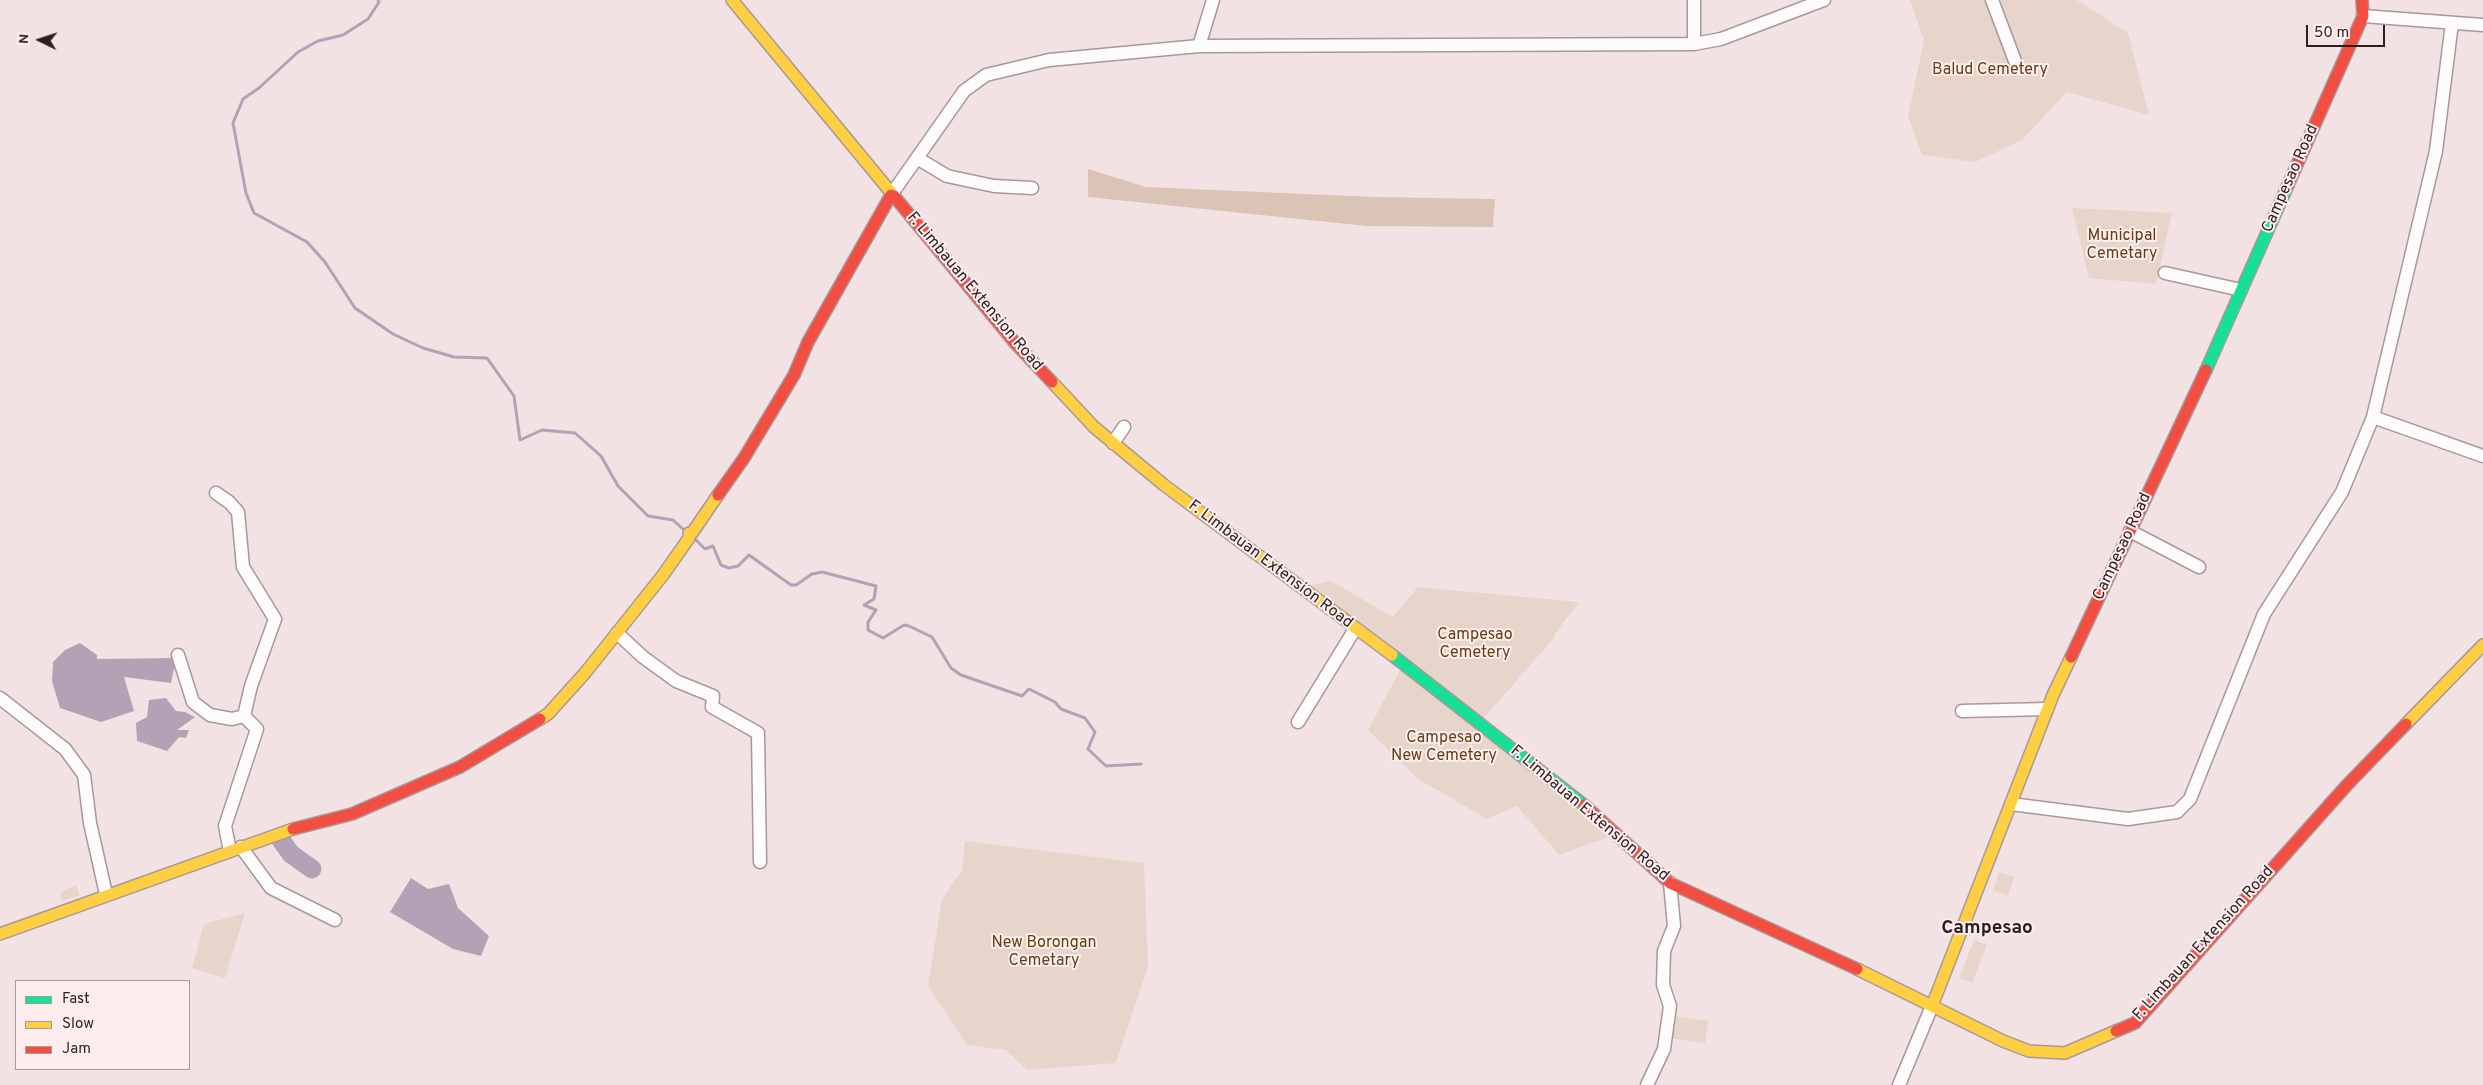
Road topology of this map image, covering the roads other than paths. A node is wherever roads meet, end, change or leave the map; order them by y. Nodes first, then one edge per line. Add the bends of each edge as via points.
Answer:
1 (732, 0) edge
2 (1213, 0) edge
3 (1694, 0) edge
4 (1824, 0) edge
5 (1992, 0) edge
6 (2362, 0) edge
7 (2363, 16) junction
8 (2452, 23) junction
9 (2483, 25) edge
10 (1694, 44) junction
11 (1200, 46) junction
12 (2015, 61) dead end
13 (917, 158) junction
14 (1032, 188) dead end
15 (892, 195) junction
16 (2165, 273) dead end
17 (2241, 290) junction
18 (2373, 417) junction
19 (1124, 427) dead end
20 (1113, 443) junction
21 (2483, 456) edge
22 (216, 493) dead end
23 (2130, 531) junction
24 (2198, 567) dead end
25 (1355, 629) junction
26 (617, 633) junction
27 (2483, 645) edge
28 (178, 655) dead end
29 (0, 698) edge
30 (2048, 709) junction
31 (1962, 711) dead end
32 (244, 716) junction
33 (1298, 722) dead end
34 (2011, 804) junction
35 (236, 849) junction
36 (760, 862) dead end
37 (1670, 884) junction
38 (106, 894) junction
39 (335, 920) dead end
40 (0, 934) edge
41 (1932, 1006) junction
42 (1647, 1085) edge
43 (1899, 1085) edge

1 - 15 street, F. Limbauan Extension Road
2 - 11 street
3 - 10 street
4 - 10 street via 1721,39
5 - 12 street
6 - 7 street
7 - 8 street
7 - 17 street, Campesao Road
8 - 9 street
8 - 18 street via 2436,151
10 - 11 street
11 - 13 street via 1049,60 986,76 964,91
13 - 14 street via 947,176 994,186
13 - 15 street
15 - 20 street, F. Limbauan Extension Road via 1016,344 1066,399
15 - 26 street via 808,342 794,375 744,458 663,575
16 - 17 street
17 - 23 street, Campesao Road
18 - 21 street
18 - 34 street via 2342,492 2264,614 2190,799 2177,812 2128,819
19 - 20 street
20 - 25 street, F. Limbauan Extension Road
22 - 32 street via 238,512 243,567 275,619
23 - 24 street
23 - 30 street, Campesao Road
25 - 33 street
25 - 37 street, F. Limbauan Extension Road via 1582,804
26 - 35 street via 548,714 460,767 352,814 296,828
26 - 36 street via 642,657 669,676 712,696 712,707 758,733
27 - 41 street, F. Limbauan Extension Road via 2347,785 2135,1023 2065,1053 2029,1051
28 - 32 street via 193,702 210,715 232,719
29 - 38 street via 65,749 84,775 90,823
30 - 31 street
30 - 34 street, Campesao Road
32 - 35 street via 257,729 225,826
34 - 41 street, Campesao Road
35 - 38 street
35 - 39 street via 271,888
37 - 41 street, F. Limbauan Extension Road via 1807,944
37 - 42 street via 1674,926 1664,951 1663,985 1670,1006 1664,1049
38 - 40 street
41 - 43 street, Campesao Road

